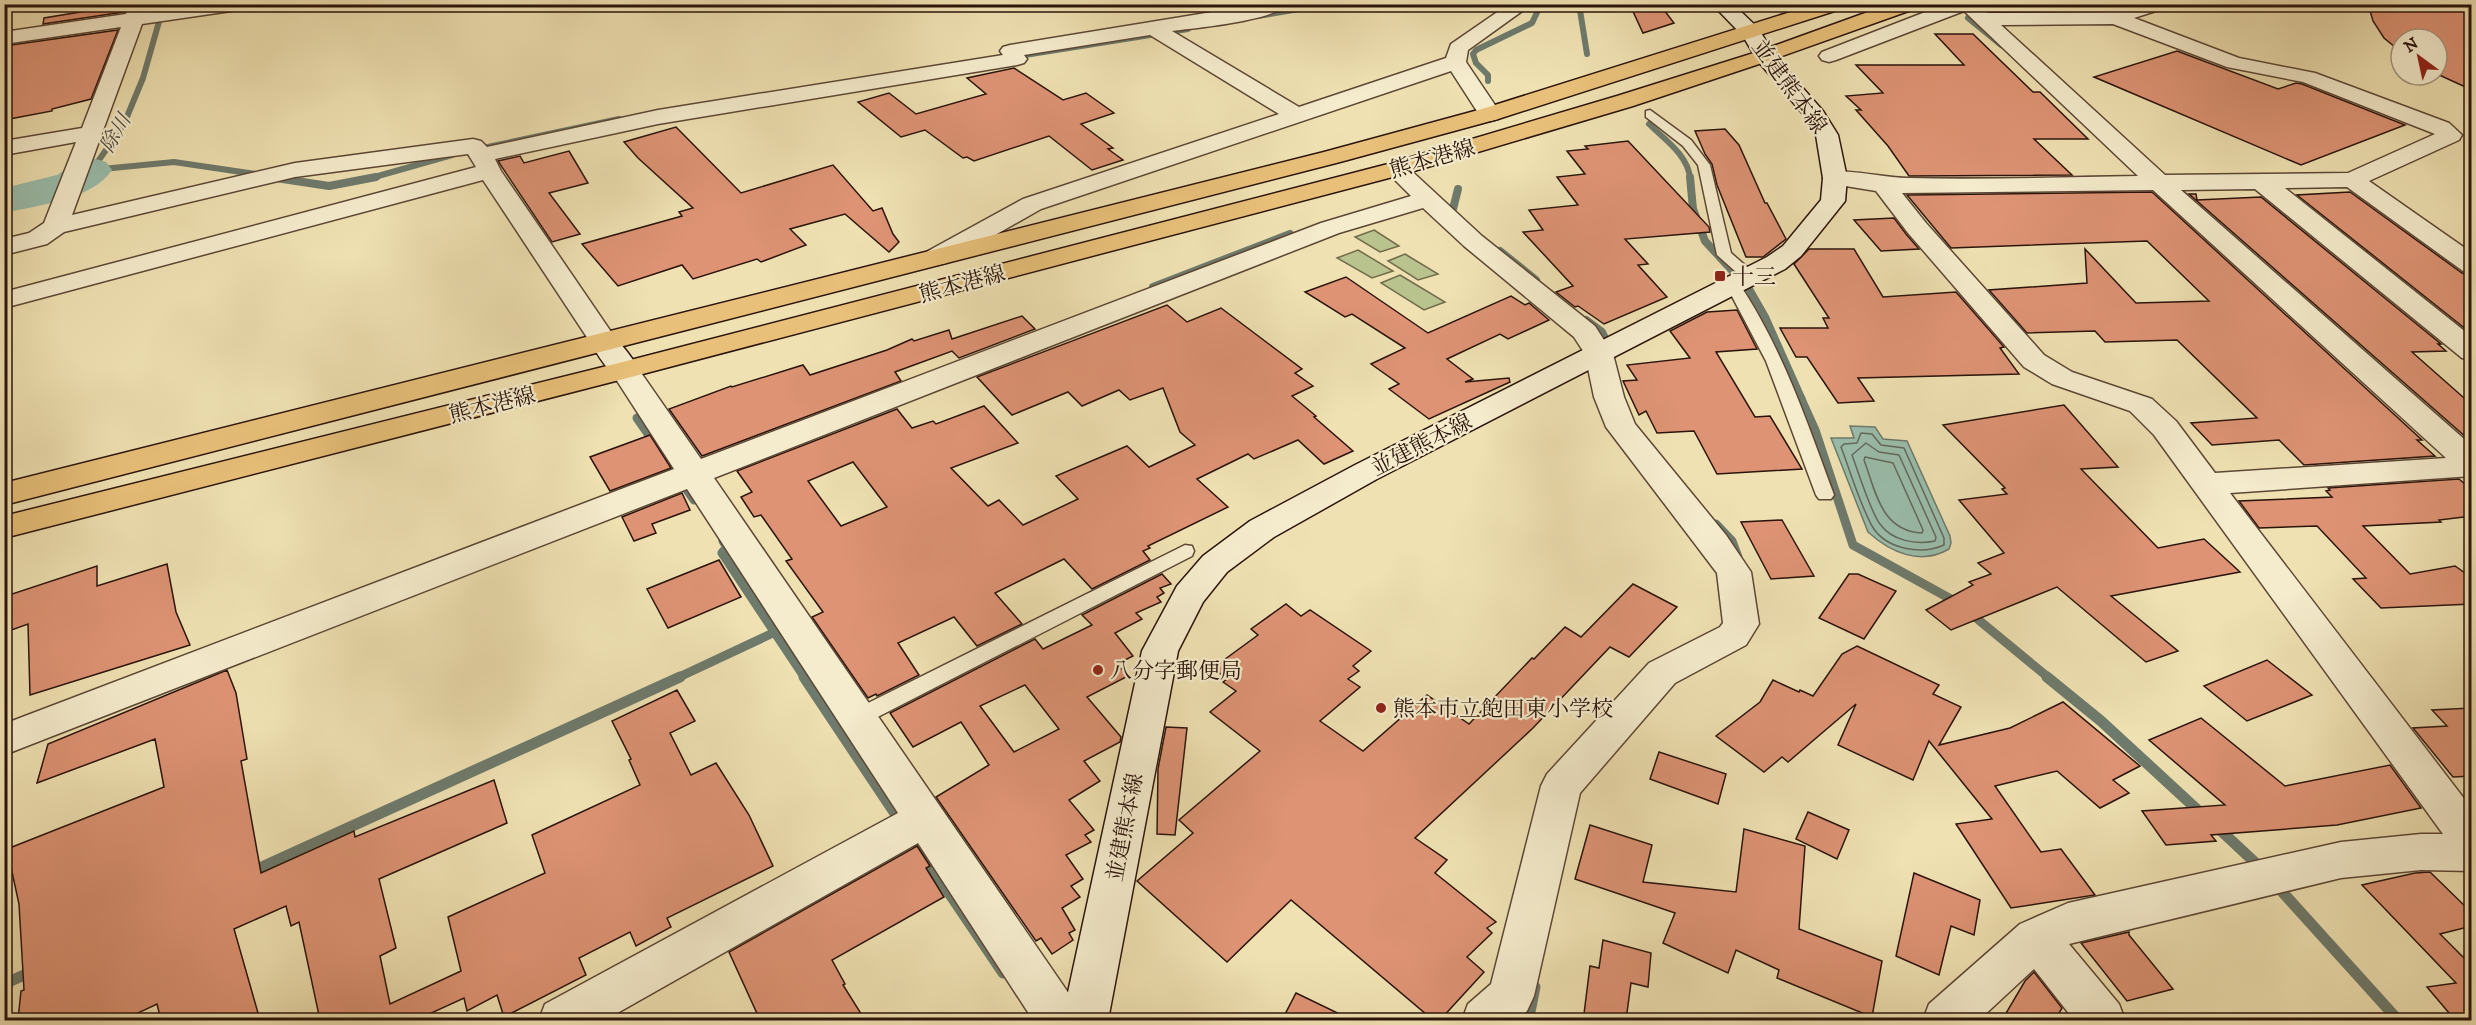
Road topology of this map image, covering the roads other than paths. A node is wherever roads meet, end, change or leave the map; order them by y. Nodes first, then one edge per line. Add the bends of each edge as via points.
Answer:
1 (238, 4) edge
2 (1278, 4) edge
3 (1523, 4) edge
4 (1721, 4) edge
5 (1837, 4) edge
6 (1910, 4) edge
7 (2158, 4) edge
8 (1972, 9) edge
9 (137, 12) edge
10 (2115, 18) junction
11 (1154, 29) junction
12 (4, 38) edge
13 (1758, 45) junction
14 (1829, 56) dead end
15 (1456, 62) junction
16 (1490, 114) junction
17 (1650, 114) dead end
18 (1296, 115) junction
19 (91, 133) junction
20 (4, 148) edge
21 (485, 163) junction
22 (1396, 169) junction
23 (1834, 178) junction
24 (2352, 180) junction
25 (2262, 182) junction
26 (2159, 183) junction
27 (1884, 185) junction
28 (1429, 198) junction
29 (55, 227) junction
30 (4, 247) edge
31 (937, 257) junction
32 (2472, 265) edge
33 (1742, 281) junction
34 (4, 300) edge
35 (604, 342) junction
36 (2472, 352) edge
37 (1599, 354) junction
38 (625, 370) junction
39 (2472, 465) edge
40 (695, 473) junction
41 (2205, 484) junction
42 (4, 494) edge
43 (1825, 495) dead end
44 (4, 527) edge
45 (1185, 551) dead end
46 (856, 718) junction
47 (4, 740) edge
48 (923, 820) junction
49 (2472, 842) edge
50 (2472, 853) edge
51 (2036, 938) junction
52 (562, 1020) edge
53 (1059, 1020) edge
54 (1085, 1020) edge
55 (1485, 1020) edge
56 (1946, 1020) edge
57 (2102, 1020) edge

1 - 9 street
2 - 11 street
3 - 15 street via 1458,48
4 - 13 street, 並建熊本線
5 - 13 main road, 熊本港線
6 - 13 main road, 熊本港線
7 - 10 street
8 - 10 street
8 - 14 street
8 - 26 street
9 - 12 street
9 - 19 street
10 - 24 street via 2234,63 2308,77 2442,128 2451,135
11 - 18 street
11 - 21 street via 1010,51 1017,60 658,117
13 - 16 main road, 熊本港線
13 - 22 main road, 熊本港線
13 - 23 street, 並建熊本線 via 1827,135
15 - 16 street
15 - 18 street
16 - 31 main road, 熊本港線
17 - 33 lane via 1687,143 1704,165 1724,255
18 - 31 street via 1032,204
19 - 20 street
19 - 29 street
21 - 29 street via 473,146 295,170
21 - 34 street
21 - 35 street
22 - 28 street
22 - 38 main road, 熊本港線
23 - 27 street
23 - 33 street, 並建熊本線 via 1833,201 1792,251
24 - 25 street
24 - 32 street
25 - 26 street
25 - 36 street
26 - 27 street
26 - 39 street
27 - 41 street via 2034,361 2062,378 2141,405 2165,428
28 - 37 street via 1473,241 1585,332
28 - 40 street via 1330,228
29 - 30 street via 38,239
31 - 35 main road, 熊本港線
33 - 37 street, 並建熊本線
33 - 43 lane
35 - 38 street
35 - 42 main road, 熊本港線
37 - 54 street, 並建熊本線 via 1262,529 1215,564 1189,595 1160,651
37 - 55 street via 1621,427 1734,572 1741,624 1733,636 1662,673 1561,786 1511,996
38 - 40 street
38 - 44 main road, 熊本港線
39 - 41 street
40 - 46 street
40 - 47 street
41 - 49 street
45 - 46 lane
46 - 48 street
48 - 52 street
48 - 53 street
50 - 51 street via 2421,852 2341,860 2068,923
51 - 56 street
51 - 57 street

